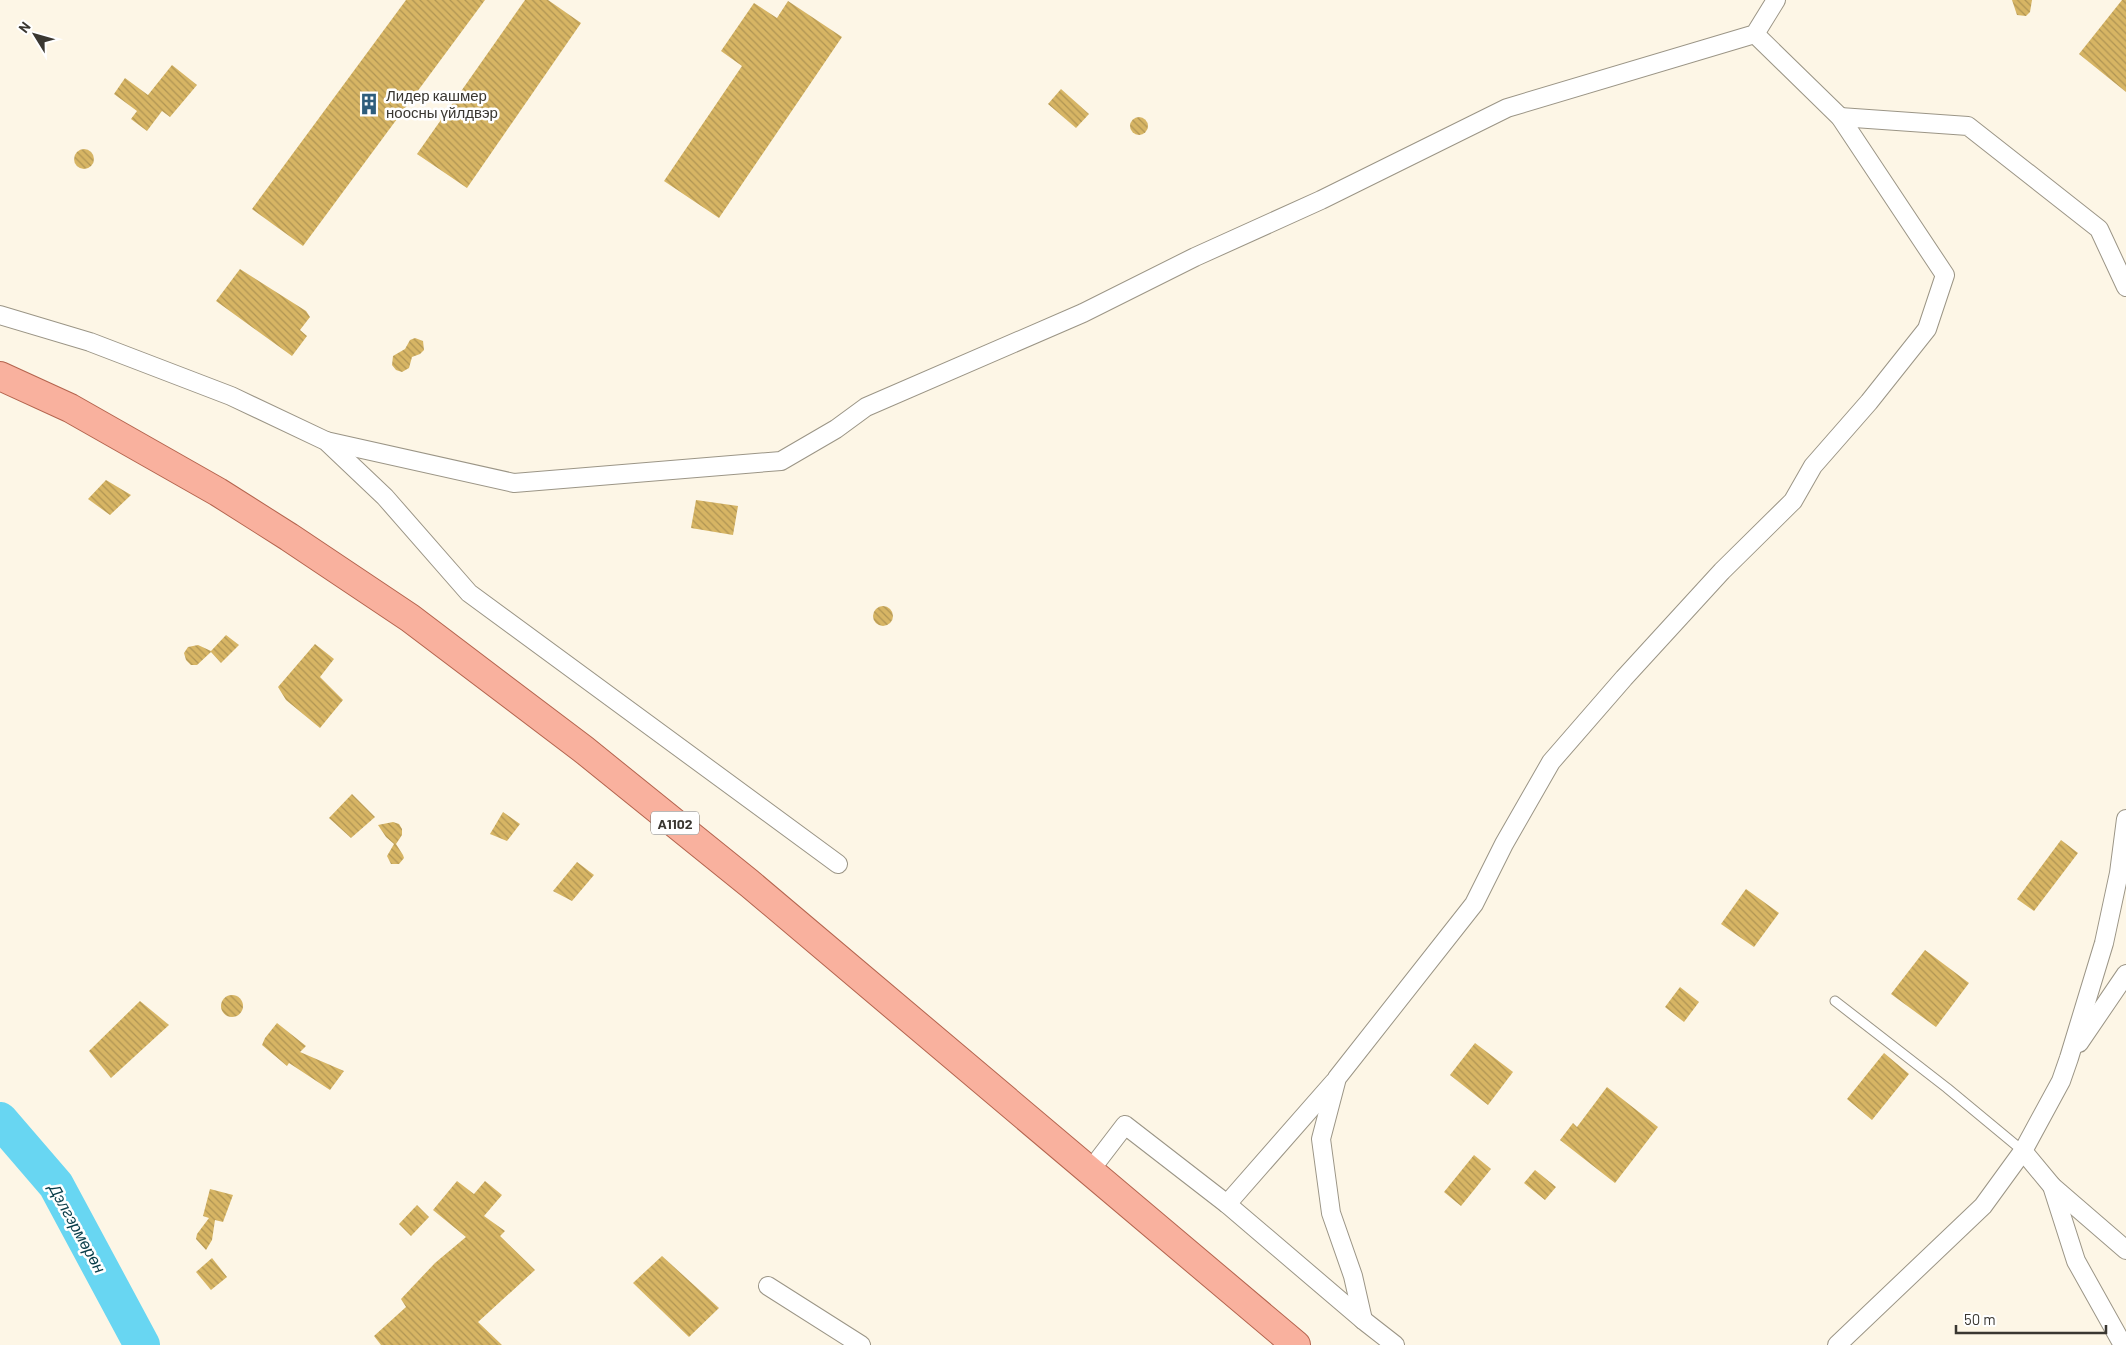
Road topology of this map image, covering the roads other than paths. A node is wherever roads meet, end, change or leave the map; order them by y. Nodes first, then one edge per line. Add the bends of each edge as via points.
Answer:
1 (1776, 0) edge
2 (1756, 34) junction
3 (1840, 117) junction
4 (2099, 229) junction
5 (2126, 255) edge
6 (2126, 287) edge
7 (0, 315) edge
8 (0, 376) edge
9 (326, 441) junction
10 (2126, 819) edge
11 (838, 864) dead end
12 (2126, 974) edge
13 (1835, 1001) dead end
14 (2069, 1058) junction
15 (1337, 1078) junction
16 (2023, 1151) junction
17 (1089, 1172) junction
18 (2052, 1186) junction
19 (1227, 1204) junction
20 (2126, 1250) edge
21 (768, 1286) dead end
22 (1363, 1320) junction
23 (861, 1345) edge
24 (1296, 1345) edge
25 (1395, 1345) edge
26 (1837, 1345) edge
27 (2123, 1345) edge

1 - 2 street
2 - 3 street
2 - 9 street via 1507,108 1083,313 866,407 836,430 781,460 514,483
3 - 4 street via 1968,126
3 - 15 street via 1945,275 1927,329 1813,466 1793,502 1722,571 1552,762 1504,844 1474,904
4 - 5 street
4 - 6 street
7 - 9 street via 90,342 231,396
8 - 17 main road, A1102 via 70,408 218,492 410,618 583,749 749,883
9 - 11 street via 385,497 469,593
10 - 14 street via 2119,873 2104,943
12 - 14 street
13 - 16 lane
14 - 16 street via 2061,1081
15 - 19 street
15 - 22 street via 1321,1139 1331,1213 1353,1276
16 - 18 street
16 - 26 street via 1983,1206
17 - 19 street via 1125,1125
17 - 24 main road, A1102
18 - 20 street
18 - 27 street via 2076,1261
19 - 22 street
21 - 23 street
22 - 25 street

